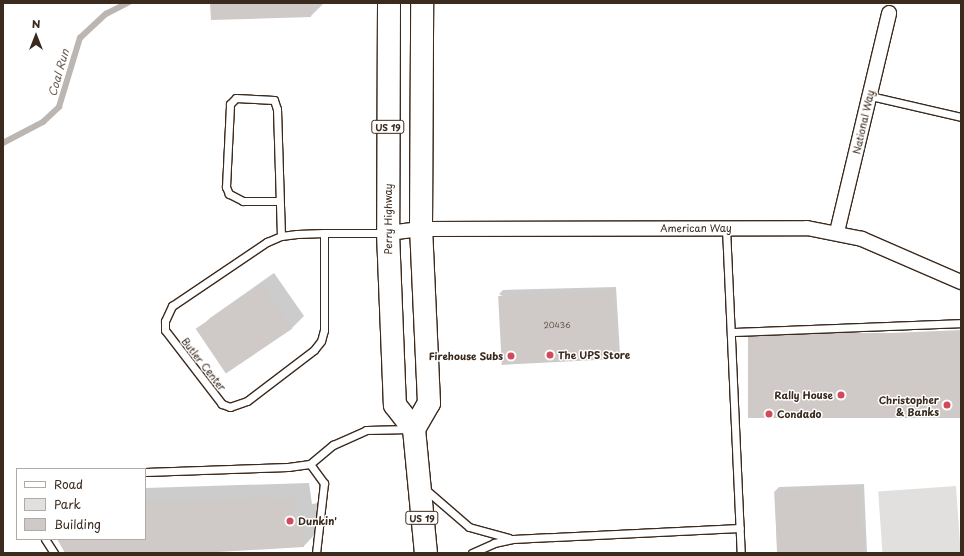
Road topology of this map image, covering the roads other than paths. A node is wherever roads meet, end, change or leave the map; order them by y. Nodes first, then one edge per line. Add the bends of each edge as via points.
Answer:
1 (389, 3) edge
2 (422, 3) edge
3 (890, 13) dead end
4 (870, 96) junction
5 (961, 117) edge
6 (278, 201) junction
7 (726, 228) junction
8 (421, 229) junction
9 (837, 232) junction
10 (324, 233) junction
11 (388, 233) junction
12 (280, 236) junction
13 (961, 282) edge
14 (961, 323) edge
15 (731, 332) junction
16 (414, 429) junction
17 (310, 464) junction
18 (146, 472) edge
19 (418, 483) junction
20 (740, 528) junction
21 (513, 539) junction
22 (46, 540) edge
23 (54, 553) edge
24 (316, 553) edge
25 (426, 553) edge
26 (472, 553) edge
27 (741, 553) edge

1 - 11 main road, Perry Highway / US 19
2 - 8 main road
3 - 4 street, National Way
4 - 5 lane
4 - 9 street, National Way
6 - 6 lane via 277,108 274,100 236,98 230,104 226,187 229,194 243,201
6 - 12 lane
7 - 8 street, American Way
7 - 9 street, American Way via 807,228
7 - 15 lane
8 - 11 street, American Way
8 - 16 main road via 429,403
9 - 13 street, American Way via 862,239
10 - 11 lane, Butler Center
10 - 12 lane, Butler Center
10 - 12 lane, Butler Center via 324,330 321,341 314,350 247,401 230,407 222,404 176,345 165,330 165,321 172,306 266,242
11 - 16 main road, Perry Highway / US 19 via 395,405
14 - 15 lane
15 - 20 lane
16 - 17 lane via 366,430 333,445
16 - 19 main road, US 19
17 - 18 lane via 288,468
17 - 24 lane via 324,483
19 - 21 lane via 469,527
19 - 25 main road, US 19
20 - 21 lane
20 - 27 lane
21 - 26 lane via 494,543
22 - 23 lane

